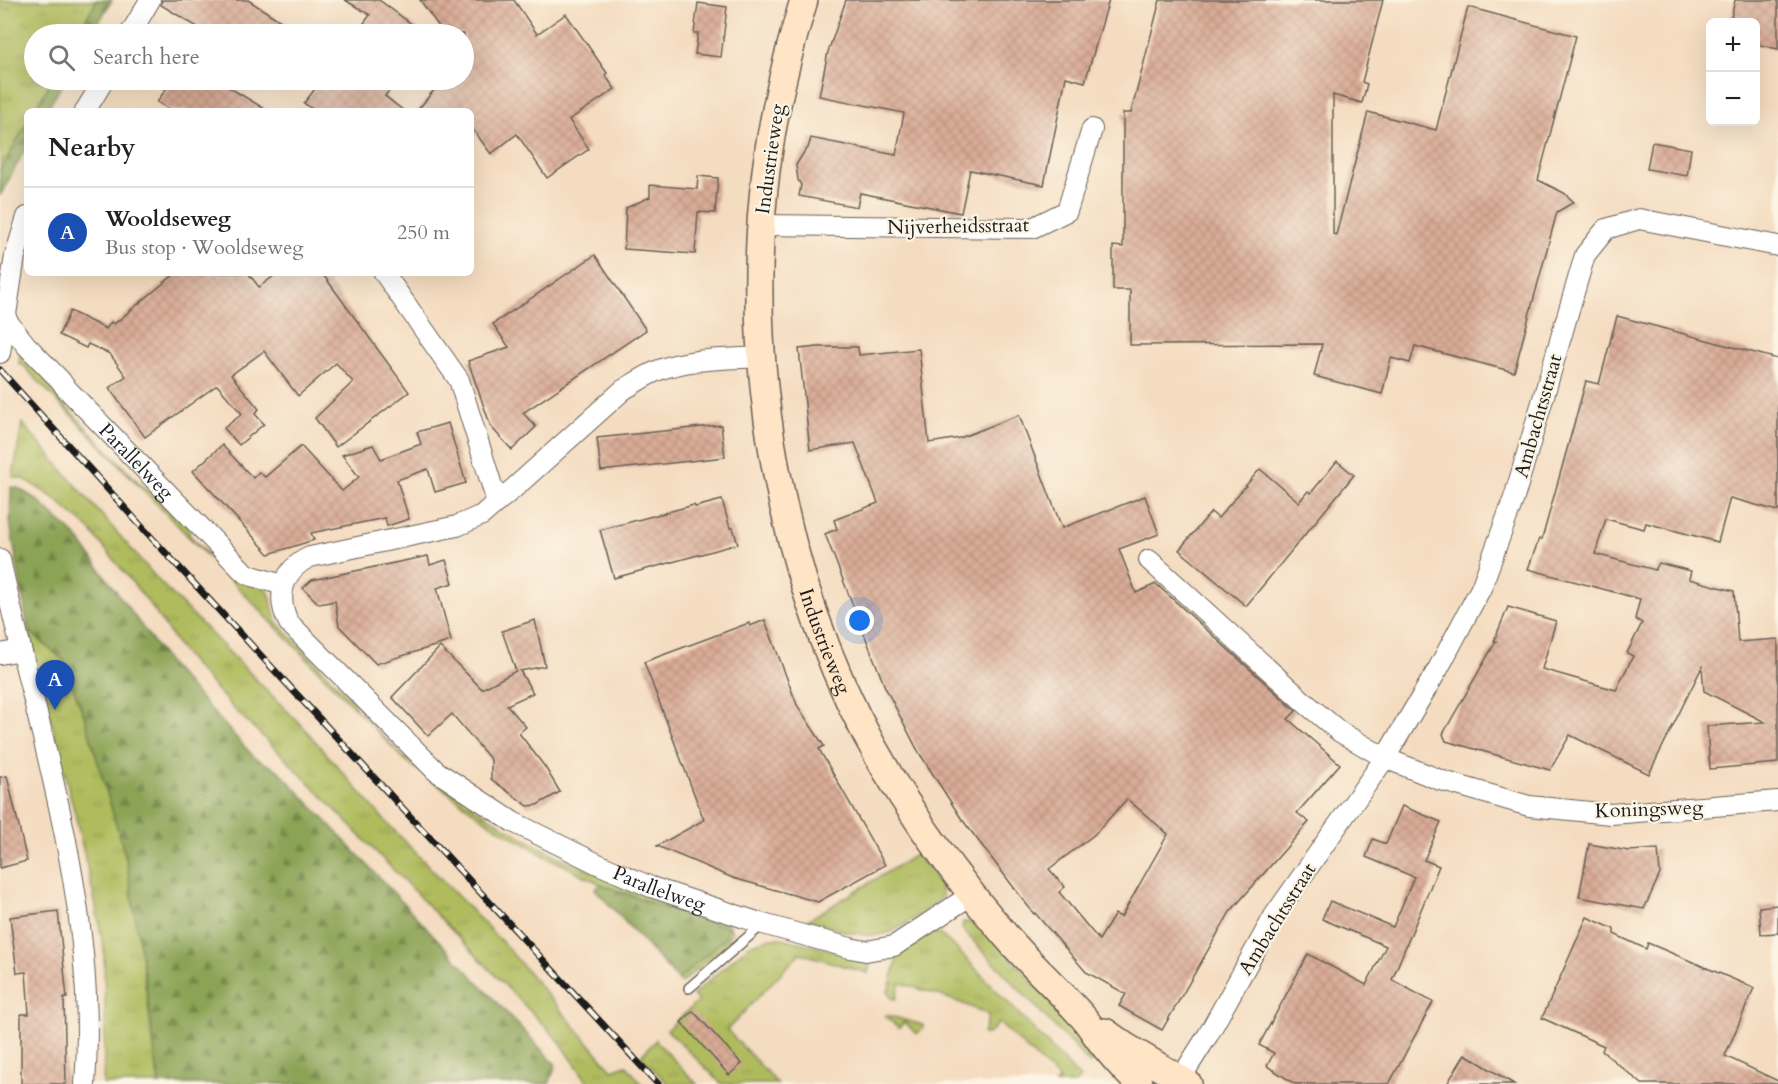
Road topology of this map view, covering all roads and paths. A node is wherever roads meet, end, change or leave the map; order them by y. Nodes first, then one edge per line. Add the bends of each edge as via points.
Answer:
1 (150, 0) edge
2 (804, 0) edge
3 (136, 24) edge
4 (98, 90) edge
5 (87, 108) edge
6 (1092, 129) dead end
7 (761, 225) junction
8 (24, 226) edge
9 (1778, 246) edge
10 (386, 276) edge
11 (4, 317) junction
12 (0, 353) edge
13 (761, 357) junction
14 (497, 502) junction
15 (0, 559) edge
16 (1149, 560) dead end
17 (283, 585) junction
18 (21, 650) junction
19 (0, 654) edge
20 (1385, 758) junction
21 (1778, 801) edge
22 (971, 895) junction
23 (763, 924) junction
24 (689, 988) dead end
25 (1084, 1017) junction
26 (1182, 1083) edge
27 (86, 1084) edge
28 (1139, 1084) edge

1 - 3 street
2 - 7 street, Industrieweg via 777,106
4 - 5 street
6 - 7 street, Nijverheidsstraat via 1067,211 1032,228
7 - 13 street, Industrieweg
8 - 11 street
9 - 20 street, Ambachtsstraat via 1639,219 1606,229 1585,255 1514,498 1481,588
10 - 14 street via 459,380
11 - 12 street
11 - 17 street, Parallelweg via 65,387 244,572
13 - 14 street via 685,364 642,378 623,390
13 - 22 street, Industrieweg via 778,478 816,616 877,753
14 - 17 street via 482,515 457,526 310,557 292,568
15 - 18 street
16 - 20 street via 1304,702 1340,732
17 - 23 street, Parallelweg via 283,612 289,623 444,777 513,822 597,864 651,887
18 - 19 street
18 - 27 street via 77,895 86,968
20 - 21 street, Koningsweg via 1440,780 1529,806 1611,814
20 - 26 street, Ambachtsstraat via 1274,916
22 - 23 street, Parallelweg via 904,940 881,949 850,948
22 - 25 street
23 - 24 lane
25 - 26 street
25 - 28 street

